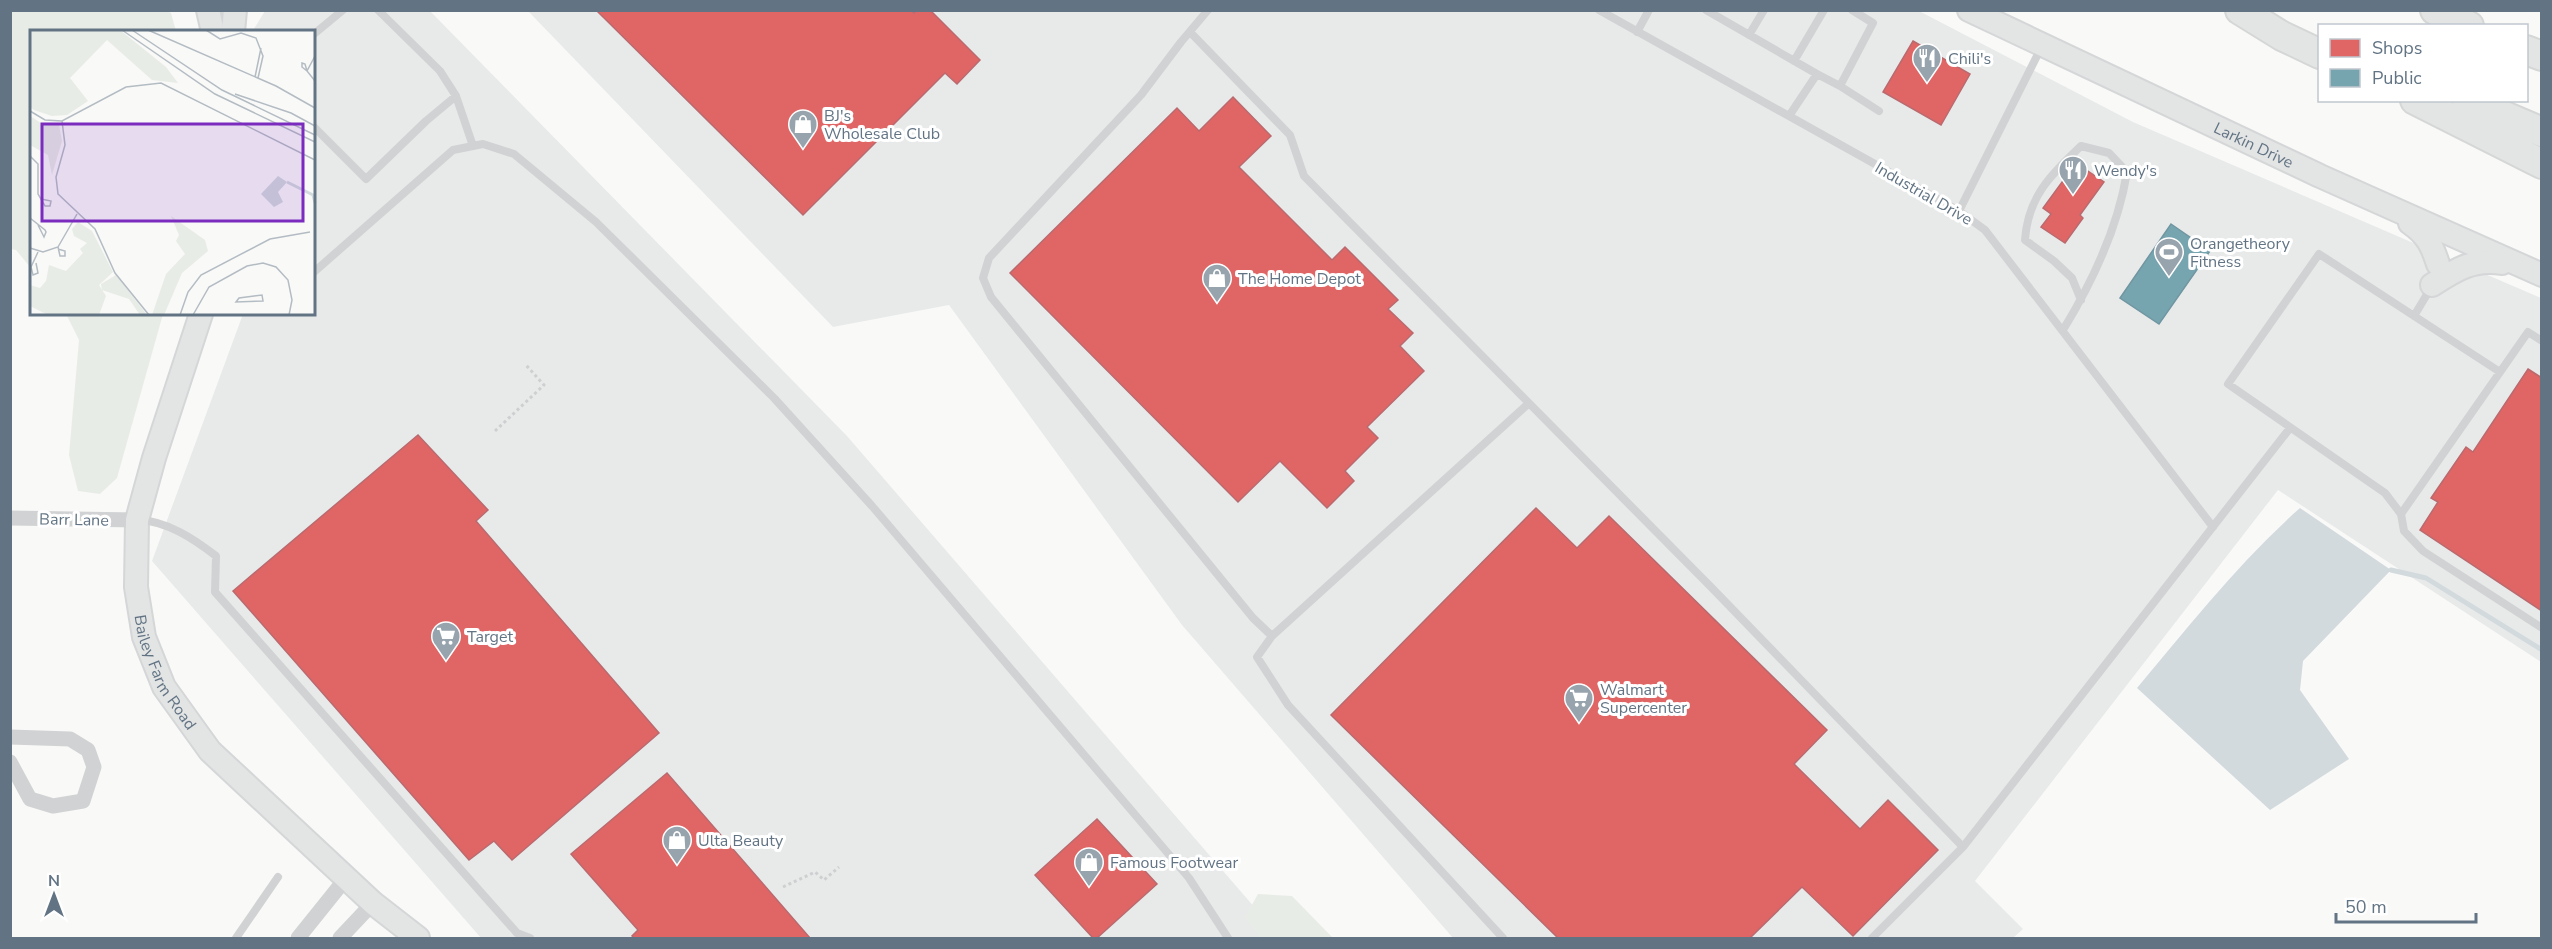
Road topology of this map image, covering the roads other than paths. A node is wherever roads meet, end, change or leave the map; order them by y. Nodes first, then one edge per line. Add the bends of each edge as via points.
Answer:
1 (208, 10) edge
2 (235, 10) edge
3 (342, 10) edge
4 (378, 10) edge
5 (1208, 10) edge
6 (1599, 10) edge
7 (1649, 10) edge
8 (1706, 10) edge
9 (1764, 10) edge
10 (1824, 10) edge
11 (1852, 10) edge
12 (1969, 10) edge
13 (2240, 10) edge
14 (2265, 10) edge
15 (2435, 10) edge
16 (2465, 24) edge
17 (213, 30) edge
18 (233, 30) edge
19 (1190, 32) junction
20 (1637, 32) junction
21 (315, 33) edge
22 (1749, 35) junction
23 (2318, 36) edge
24 (2043, 45) junction
25 (2318, 54) edge
26 (1794, 61) junction
27 (1817, 74) junction
28 (1839, 86) junction
29 (456, 96) junction
30 (2419, 102) edge
31 (2472, 102) edge
32 (1879, 111) dead end
33 (1790, 116) junction
34 (315, 128) edge
35 (2541, 132) edge
36 (473, 146) junction
37 (2541, 164) edge
38 (2387, 206) junction
39 (1959, 211) junction
40 (2475, 245) junction
41 (2520, 266) junction
42 (315, 271) edge
43 (2435, 275) junction
44 (2541, 275) edge
45 (2081, 300) junction
46 (201, 315) edge
47 (2414, 316) junction
48 (2063, 330) junction
49 (2541, 341) edge
50 (2500, 372) junction
51 (1528, 404) junction
52 (2290, 428) junction
53 (2401, 514) junction
54 (10, 518) edge
55 (137, 520) junction
56 (2213, 527) junction
57 (2541, 628) edge
58 (1272, 636) junction
59 (10, 737) edge
60 (10, 762) edge
61 (1964, 847) junction
62 (278, 877) dead end
63 (347, 877) junction
64 (374, 903) junction
65 (236, 939) edge
66 (298, 939) edge
67 (340, 939) edge
68 (418, 939) edge
69 (530, 939) edge
70 (1228, 939) edge
71 (1503, 939) edge
72 (1872, 939) edge

1 - 17 street
2 - 18 street
3 - 21 lane
4 - 29 lane via 440,71
5 - 19 lane
6 - 20 lane, Industrial Drive
7 - 20 lane
8 - 22 lane
9 - 22 lane
10 - 26 lane
11 - 28 lane via 1873,23
12 - 24 street, Larkin Drive
13 - 25 highway
14 - 23 highway
15 - 16 highway
19 - 51 lane via 1290,135 1304,176
19 - 58 lane via 1141,95 989,258 983,278 991,297 1253,618
20 - 33 lane, Industrial Drive
22 - 26 lane
24 - 38 street, Larkin Drive
24 - 39 lane
26 - 27 lane
27 - 28 lane
27 - 33 lane
28 - 32 lane
29 - 34 lane via 366,179
29 - 36 lane
30 - 37 highway
31 - 35 highway
33 - 39 lane, Industrial Drive
36 - 42 lane via 453,150
36 - 70 lane via 483,144 514,154 596,222 774,398 872,506 1189,878
38 - 40 street, Larkin Drive
38 - 43 street via 2424,233 2432,244
39 - 48 lane, Industrial Drive via 1995,240
40 - 41 street, Larkin Drive
40 - 43 street via 2457,243 2448,250
41 - 43 street via 2475,262 2451,273
41 - 44 street, Larkin Drive
43 - 47 lane
45 - 45 lane via 2121,207 2127,172 2109,153 2081,146 2047,179 2026,219 2025,240 2072,278
45 - 48 lane
46 - 55 street, Bailey Farm Road
47 - 50 lane
47 - 52 lane via 2319,254 2228,384
48 - 56 lane, Industrial Drive
49 - 50 lane via 2528,332
50 - 53 lane
51 - 58 lane
51 - 61 lane
52 - 53 lane via 2385,493
52 - 56 lane
53 - 57 lane via 2404,531 2423,550
54 - 55 street, Barr Lane
55 - 63 street, Bailey Farm Road via 138,597 144,637 164,687 210,750
55 - 69 lane via 153,521 198,542 216,556 215,592 517,933
56 - 61 lane
58 - 71 lane via 1257,657 1288,705
59 - 60 street via 70,739 88,750 94,767 83,801 53,806 30,799
61 - 72 lane
62 - 65 lane
63 - 64 street, Bailey Farm Road
63 - 66 street
64 - 67 street
64 - 68 street, Bailey Farm Road

